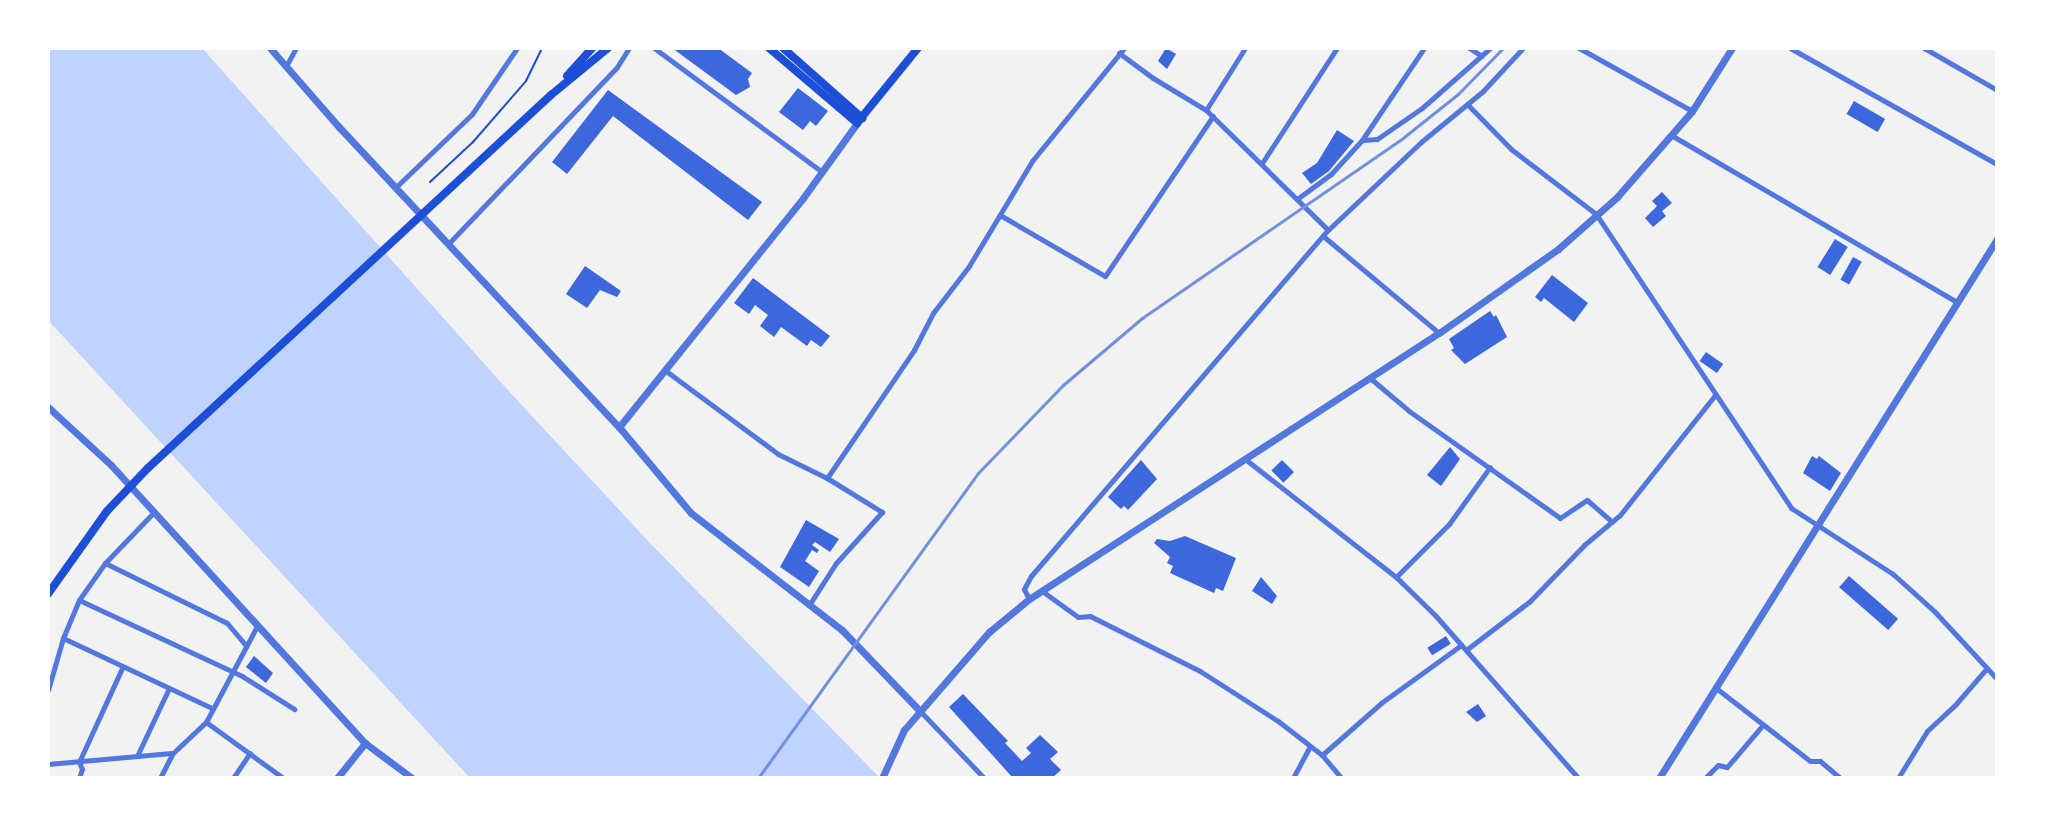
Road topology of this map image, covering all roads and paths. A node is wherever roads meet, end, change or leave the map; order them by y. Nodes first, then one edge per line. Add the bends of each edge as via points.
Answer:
1 (270, 48) edge
2 (296, 48) edge
3 (517, 48) edge
4 (542, 48) edge
5 (589, 48) edge
6 (608, 48) edge
7 (629, 48) edge
8 (654, 48) edge
9 (769, 48) edge
10 (783, 48) edge
11 (918, 48) edge
12 (1245, 48) edge
13 (1337, 48) edge
14 (1424, 48) edge
15 (1469, 48) edge
16 (1490, 48) edge
17 (1523, 48) edge
18 (1579, 48) edge
19 (1732, 48) edge
20 (1790, 48) edge
21 (1924, 48) edge
22 (1122, 50) edge
23 (1482, 56) junction
24 (286, 66) junction
25 (1997, 90) edge
26 (551, 95) junction
27 (1467, 104) junction
28 (1206, 110) junction
29 (1692, 111) junction
30 (1213, 116) junction
31 (859, 120) junction
32 (1671, 135) junction
33 (1362, 140) junction
34 (1262, 163) junction
35 (1997, 164) edge
36 (822, 172) junction
37 (430, 182) dead end
38 (397, 186) junction
39 (1297, 199) junction
40 (1596, 214) junction
41 (1000, 215) junction
42 (1326, 233) junction
43 (1997, 239) edge
44 (449, 243) junction
45 (1957, 302) junction
46 (1439, 333) junction
47 (666, 371) junction
48 (1370, 377) junction
49 (1716, 394) junction
50 (48, 407) edge
51 (619, 427) junction
52 (1244, 459) junction
53 (1490, 467) junction
54 (827, 478) junction
55 (154, 511) junction
56 (1612, 522) junction
57 (1817, 526) junction
58 (105, 563) junction
59 (1396, 577) junction
60 (1042, 591) junction
61 (48, 594) edge
62 (1029, 599) junction
63 (79, 600) junction
64 (809, 605) junction
65 (256, 628) junction
66 (63, 638) junction
67 (246, 646) junction
68 (1463, 647) junction
69 (122, 668) junction
70 (1987, 668) junction
71 (232, 672) junction
72 (1997, 679) edge
73 (1716, 688) junction
74 (48, 690) edge
75 (168, 690) junction
76 (212, 708) junction
77 (294, 709) dead end
78 (920, 711) junction
79 (206, 722) junction
80 (1761, 727) junction
81 (365, 743) junction
82 (1309, 748) junction
83 (173, 753) junction
84 (250, 753) junction
85 (1322, 755) junction
86 (137, 757) junction
87 (79, 762) junction
88 (48, 764) edge
89 (79, 778) edge
90 (160, 778) edge
91 (233, 778) edge
92 (283, 778) edge
93 (337, 778) edge
94 (412, 778) edge
95 (882, 778) edge
96 (984, 778) edge
97 (1293, 778) edge
98 (1341, 778) edge
99 (1578, 778) edge
100 (1659, 778) edge
101 (1705, 778) edge
102 (1840, 778) edge
103 (1898, 778) edge

1 - 24 street
2 - 24 street
3 - 38 street via 472,114
4 - 37 path via 526,81
5 - 26 main road
6 - 26 main road
7 - 44 street via 617,67
8 - 36 street
9 - 31 main road
10 - 31 main road
11 - 31 main road
12 - 28 street
13 - 34 street
14 - 33 street
15 - 23 street
16 - 23 street
17 - 27 street
18 - 29 street
19 - 29 street
20 - 35 street
21 - 25 street
22 - 28 street
22 - 41 street via 1032,161
23 - 33 street via 1422,108 1377,139
24 - 38 street
26 - 61 main road via 148,468 107,511
27 - 40 street via 1511,149
27 - 42 street
28 - 30 street
29 - 32 street
30 - 34 street
30 - 41 street via 1105,276
31 - 36 street
32 - 40 street
32 - 45 street
33 - 39 street via 1331,174
34 - 39 street
36 - 47 street
38 - 44 street
39 - 42 street
40 - 46 street via 1558,249
40 - 49 street
41 - 54 street
42 - 46 street
42 - 62 street via 1031,576 1024,589
43 - 45 street
44 - 51 street
45 - 57 street
46 - 48 street
47 - 51 street
47 - 54 street via 778,454
48 - 52 street
48 - 53 street
49 - 56 street
49 - 57 street via 1791,508
50 - 55 street
51 - 64 street via 691,513
52 - 59 street
52 - 60 street
53 - 56 street via 1560,518 1587,500
53 - 59 street via 1449,524
54 - 64 street via 882,512 836,563
55 - 58 street
55 - 65 street
56 - 68 street via 1530,601
57 - 70 street via 1893,574
57 - 73 street
58 - 63 street
58 - 67 street via 227,623
59 - 68 street
60 - 62 street
60 - 82 street via 1078,617 1090,616 1200,671 1278,721
62 - 78 street via 989,632
63 - 66 street
63 - 71 street
64 - 78 street via 842,630
65 - 67 street
65 - 81 street
66 - 69 street
66 - 74 street
67 - 71 street
68 - 85 street via 1381,703
68 - 99 street
69 - 75 street
69 - 87 street
70 - 72 street
70 - 103 street via 1927,731
71 - 76 street
71 - 77 street
73 - 80 street
73 - 100 street
75 - 76 street
75 - 86 street
76 - 79 street
78 - 95 street via 904,730
78 - 96 street
79 - 83 street
79 - 84 street
80 - 101 street via 1727,767 1718,765
80 - 102 street
81 - 93 street
81 - 94 street
82 - 85 street
82 - 97 street
83 - 86 street
83 - 90 street
84 - 91 street
84 - 92 street
85 - 98 street
86 - 87 street
87 - 88 street
87 - 89 street

